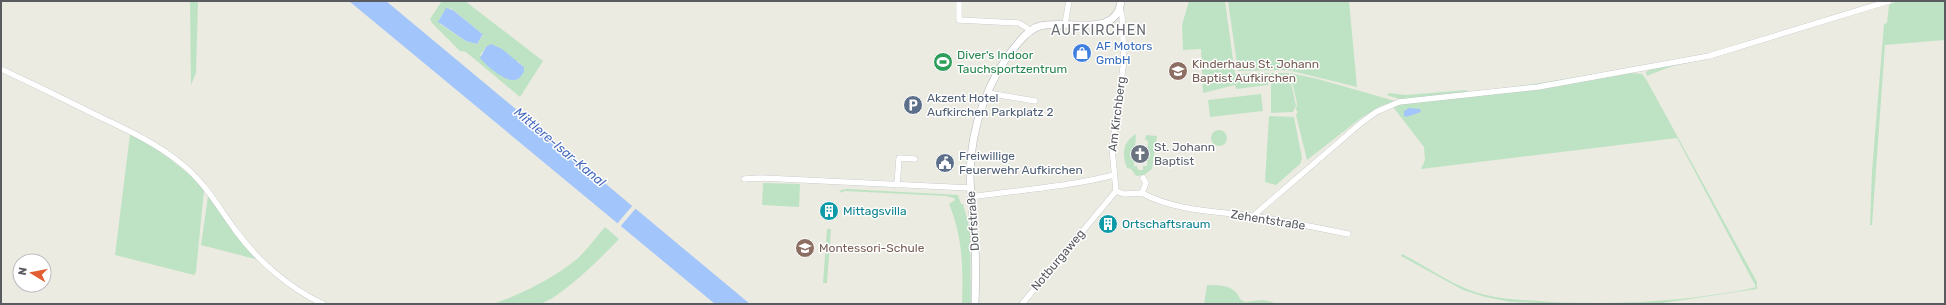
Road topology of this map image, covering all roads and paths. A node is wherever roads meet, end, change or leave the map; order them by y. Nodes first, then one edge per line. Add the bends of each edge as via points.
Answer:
1 (959, 1) edge
2 (1069, 1) edge
3 (1121, 1) edge
4 (1889, 1) edge
5 (1120, 10) junction
6 (1115, 18) junction
7 (1065, 24) junction
8 (1123, 28) junction
9 (1030, 30) junction
10 (1, 69) edge
11 (988, 93) junction
12 (1035, 101) dead end
13 (915, 159) dead end
14 (1114, 176) junction
15 (1143, 178) dead end
16 (744, 179) dead end
17 (897, 185) junction
18 (970, 188) junction
19 (1116, 191) junction
20 (1142, 193) junction
21 (971, 197) junction
22 (1252, 216) junction
23 (1348, 234) dead end
24 (323, 304) edge
25 (975, 304) edge
26 (1022, 304) edge

1 - 9 street via 959,20 1019,23
2 - 7 street
3 - 5 street
4 - 22 street via 1709,56 1538,88 1399,102 1361,123
5 - 6 street
5 - 8 street, Am Kirchberg
6 - 7 street via 1101,23
6 - 8 street
7 - 9 street via 1039,26
8 - 14 street, Am Kirchberg via 1124,60 1112,148
9 - 11 street, Dorfstraße via 1011,52
10 - 24 street via 127,130 168,153 184,165 206,188 245,243 265,264
11 - 12 street
11 - 18 street, Dorfstraße via 974,134
13 - 17 street via 899,158
14 - 19 street
14 - 21 street via 1069,186
15 - 20 street via 1146,183
16 - 17 street
17 - 18 street
18 - 21 street, Dorfstraße
19 - 20 street via 1124,194
19 - 26 street, Notburgaweg
20 - 22 street, Zehentstraße via 1161,202 1205,211
21 - 25 street, Dorfstraße
22 - 23 street, Zehentstraße

